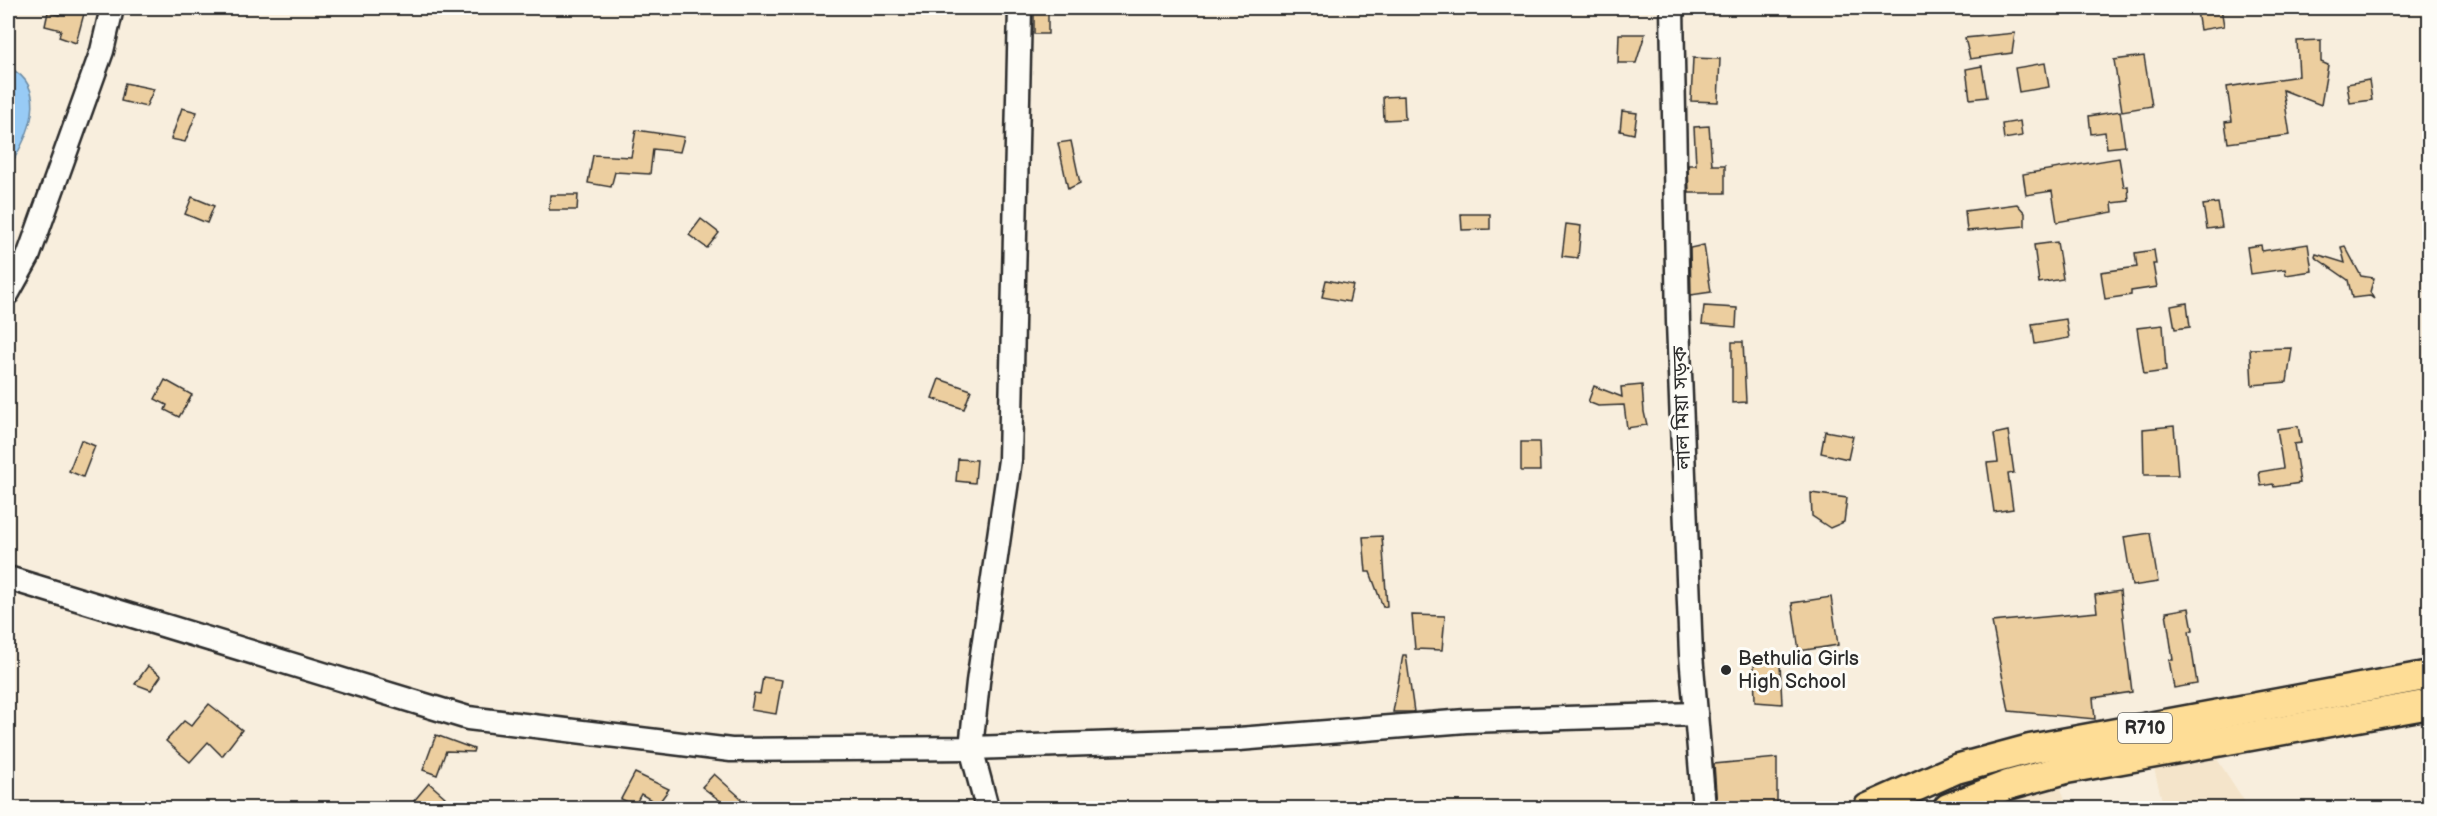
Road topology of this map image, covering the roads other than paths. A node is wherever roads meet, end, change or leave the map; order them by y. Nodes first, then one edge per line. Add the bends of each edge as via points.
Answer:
1 (112, 8) edge
2 (1020, 8) edge
3 (1672, 8) edge
4 (8, 293) edge
5 (8, 578) edge
6 (2430, 675) edge
7 (2430, 704) edge
8 (1696, 714) junction
9 (971, 748) junction
10 (987, 808) edge
11 (1704, 808) edge
12 (1868, 808) edge
13 (1948, 808) edge

1 - 4 street via 102,51 28,257
2 - 9 street via 1010,460
3 - 8 street, লাল মিয়া সড়ক via 1678,322
5 - 9 street via 468,718 731,750
6 - 12 main road, R710 via 2030,749 1956,769
7 - 13 main road, R710 via 2066,769 2008,785
8 - 9 street via 1466,721 1239,739
8 - 11 street, লাল মিয়া সড়ক
9 - 10 street

